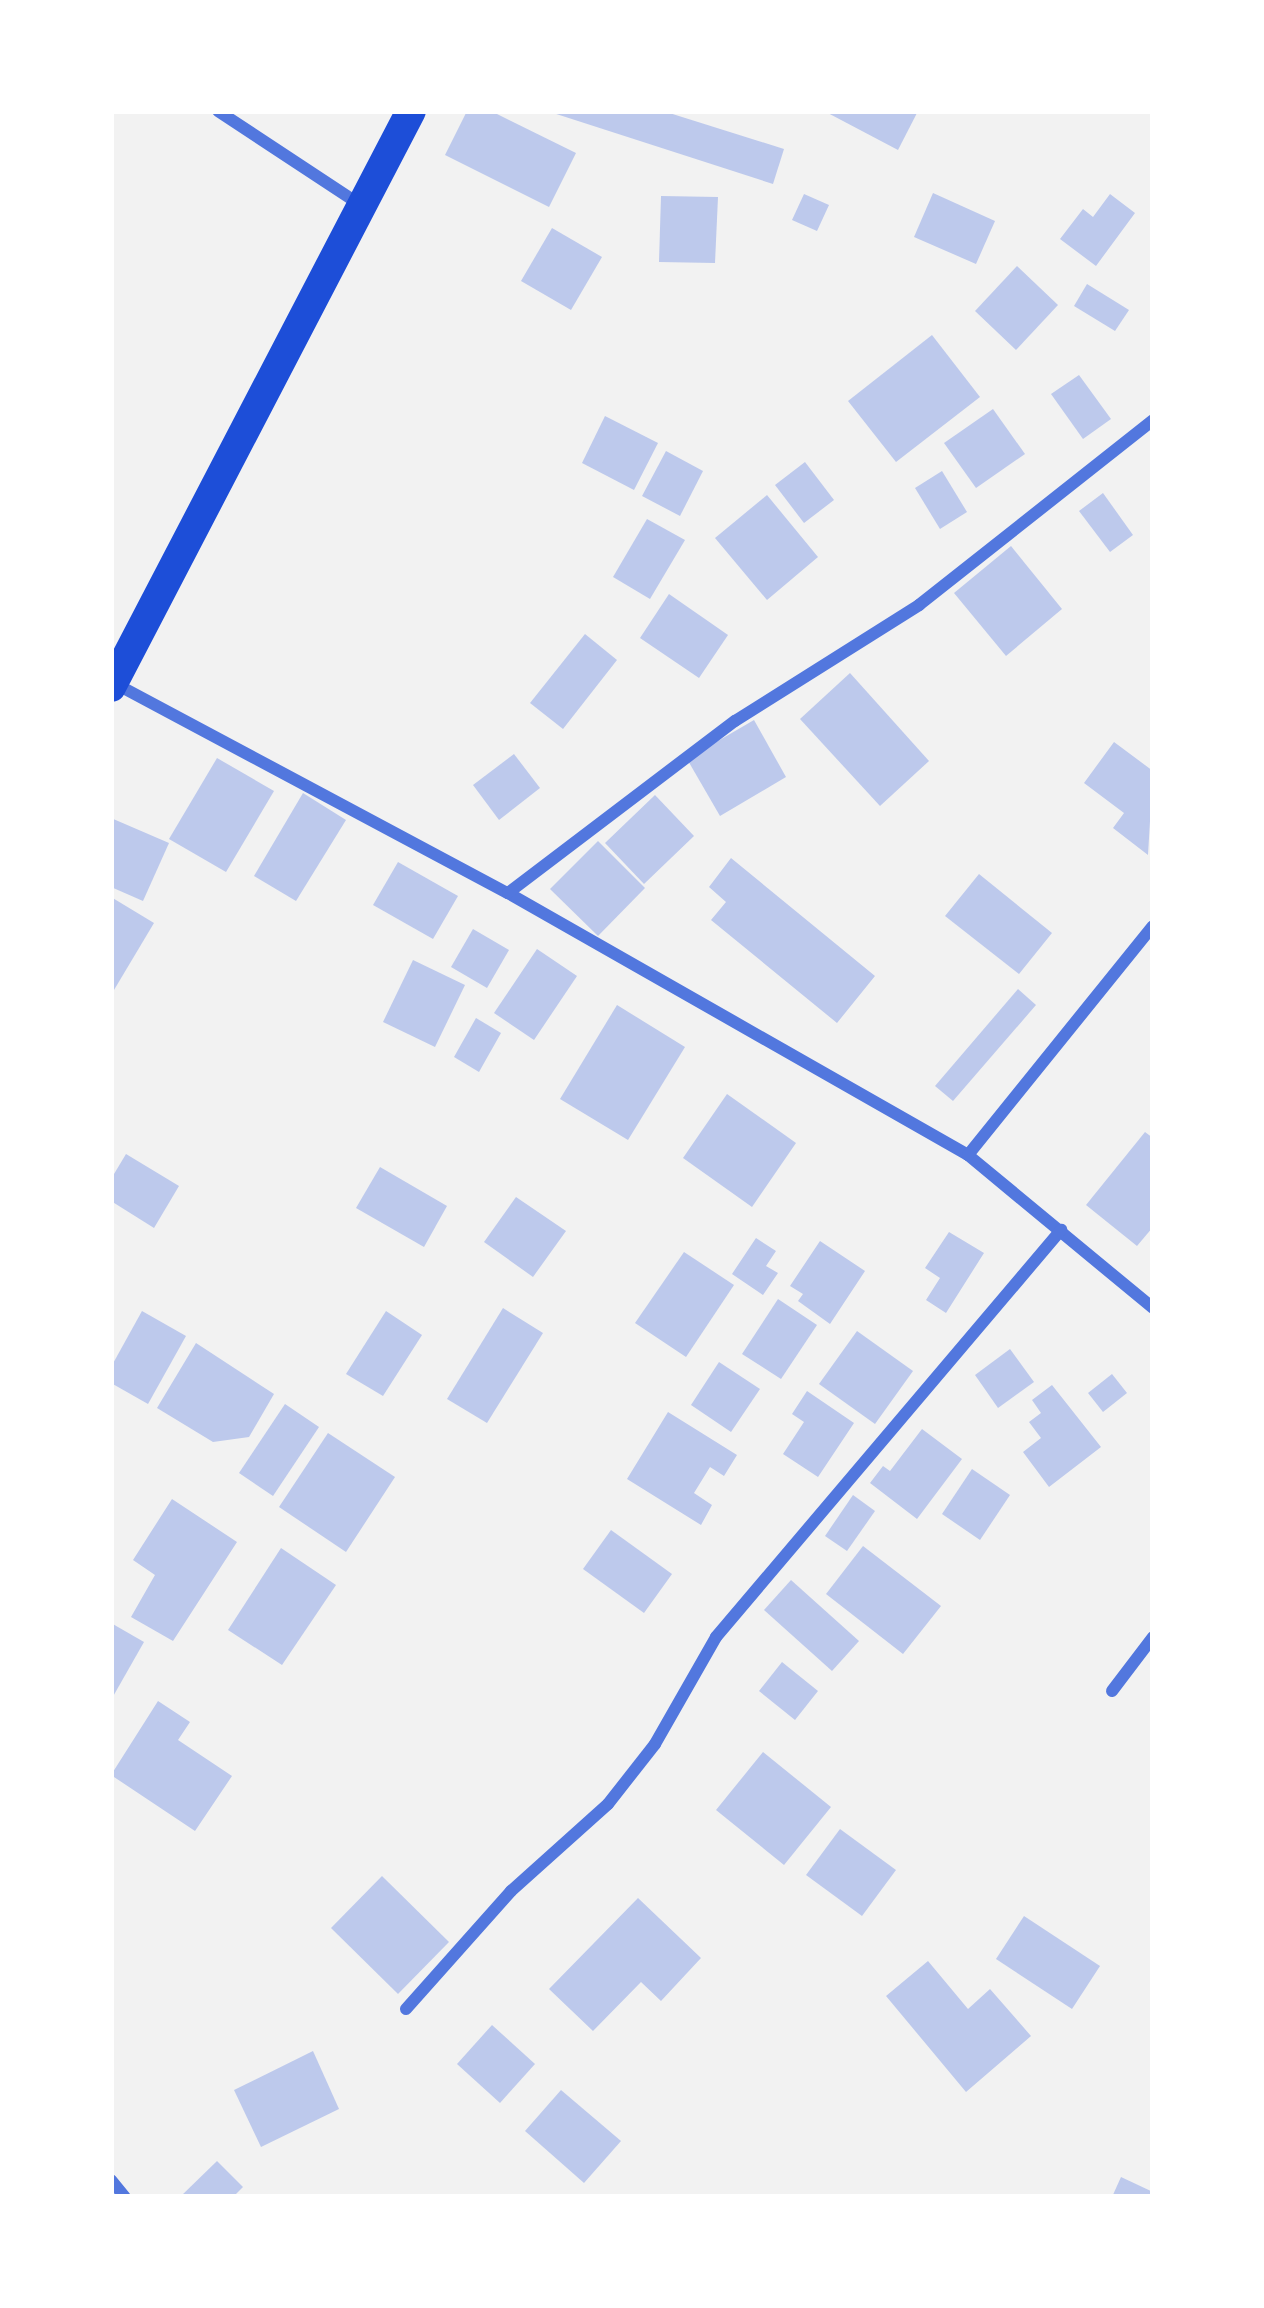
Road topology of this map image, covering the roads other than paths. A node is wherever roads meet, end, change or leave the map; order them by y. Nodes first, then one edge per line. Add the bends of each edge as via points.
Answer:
1 (218, 111) edge
2 (411, 111) edge
3 (365, 208) junction
4 (1153, 420) edge
5 (112, 685) edge
6 (508, 893) junction
7 (1153, 926) edge
8 (968, 1155) junction
9 (1061, 1230) junction
10 (1153, 1308) edge
11 (1153, 1637) edge
12 (1112, 1691) dead end
13 (406, 2009) dead end
14 (111, 2180) edge
15 (125, 2197) edge

1 - 3 street
2 - 3 main road
3 - 5 main road
4 - 6 street via 919,605 735,721
5 - 6 street
6 - 8 street
7 - 8 street
8 - 9 street
9 - 10 street
9 - 13 street via 716,1637 655,1744 608,1804 511,1892
11 - 12 street
14 - 15 street

